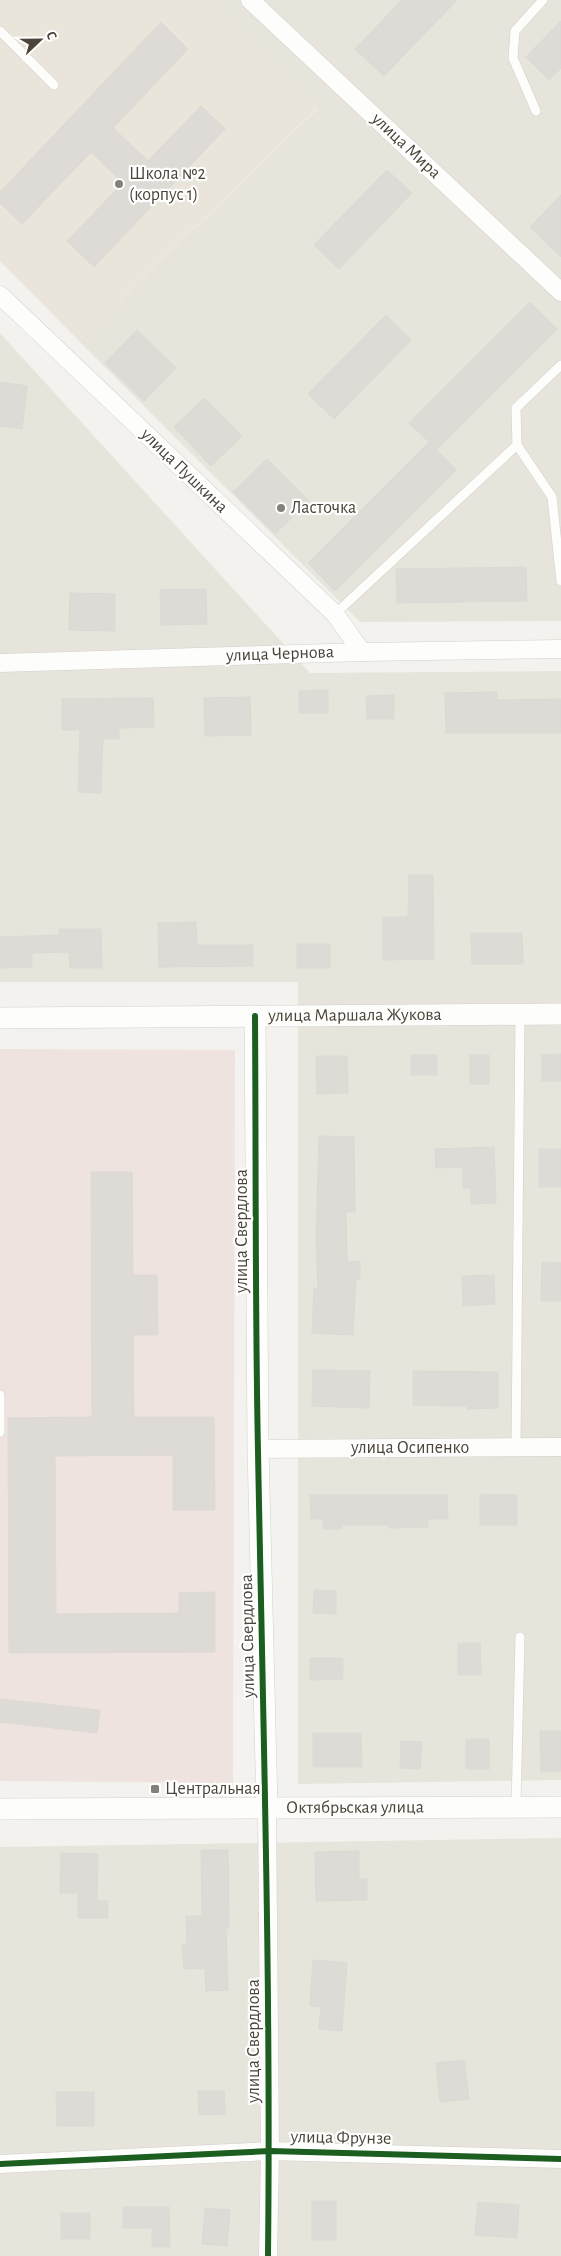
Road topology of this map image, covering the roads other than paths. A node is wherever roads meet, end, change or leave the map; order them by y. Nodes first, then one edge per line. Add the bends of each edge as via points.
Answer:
1 (250, 0) edge
2 (543, 0) edge
3 (0, 32) edge
4 (54, 85) dead end
5 (536, 111) dead end
6 (561, 292) edge
7 (0, 295) edge
8 (561, 365) edge
9 (517, 445) junction
10 (561, 581) edge
11 (335, 614) junction
12 (561, 649) edge
13 (362, 652) junction
14 (0, 664) edge
15 (520, 1014) junction
16 (561, 1014) edge
17 (255, 1016) junction
18 (0, 1018) edge
19 (0, 1395) edge
20 (0, 1432) edge
21 (561, 1447) edge
22 (516, 1448) junction
23 (258, 1449) junction
24 (520, 1637) dead end
25 (267, 1807) junction
26 (516, 1807) junction
27 (561, 1807) edge
28 (0, 1809) edge
29 (270, 2152) junction
30 (561, 2159) edge
31 (0, 2164) edge
32 (268, 2256) edge

1 - 6 street, улица Мира
2 - 5 lane via 515,31 513,58
3 - 4 lane
7 - 11 street, улица Пушкина
8 - 9 lane via 516,408
9 - 10 lane via 552,497
9 - 11 lane
11 - 13 street, улица Пушкина
12 - 13 street, улица Чернова
13 - 14 street, улица Чернова
15 - 16 street, улица Маршала Жукова
15 - 17 street, улица Маршала Жукова
15 - 22 lane
17 - 18 street, улица Маршала Жукова
17 - 23 street, улица Свердлова
19 - 20 lane
21 - 22 street, улица Осипенко
22 - 23 street, улица Осипенко
23 - 25 street, улица Свердлова
24 - 26 lane
25 - 26 street, Октябрьская улица
25 - 28 street, Октябрьская улица
25 - 29 street, улица Свердлова
26 - 27 street, Октябрьская улица
29 - 30 street, улица Фрунзе
29 - 31 street, улица Фрунзе
29 - 32 street, улица Свердлова

